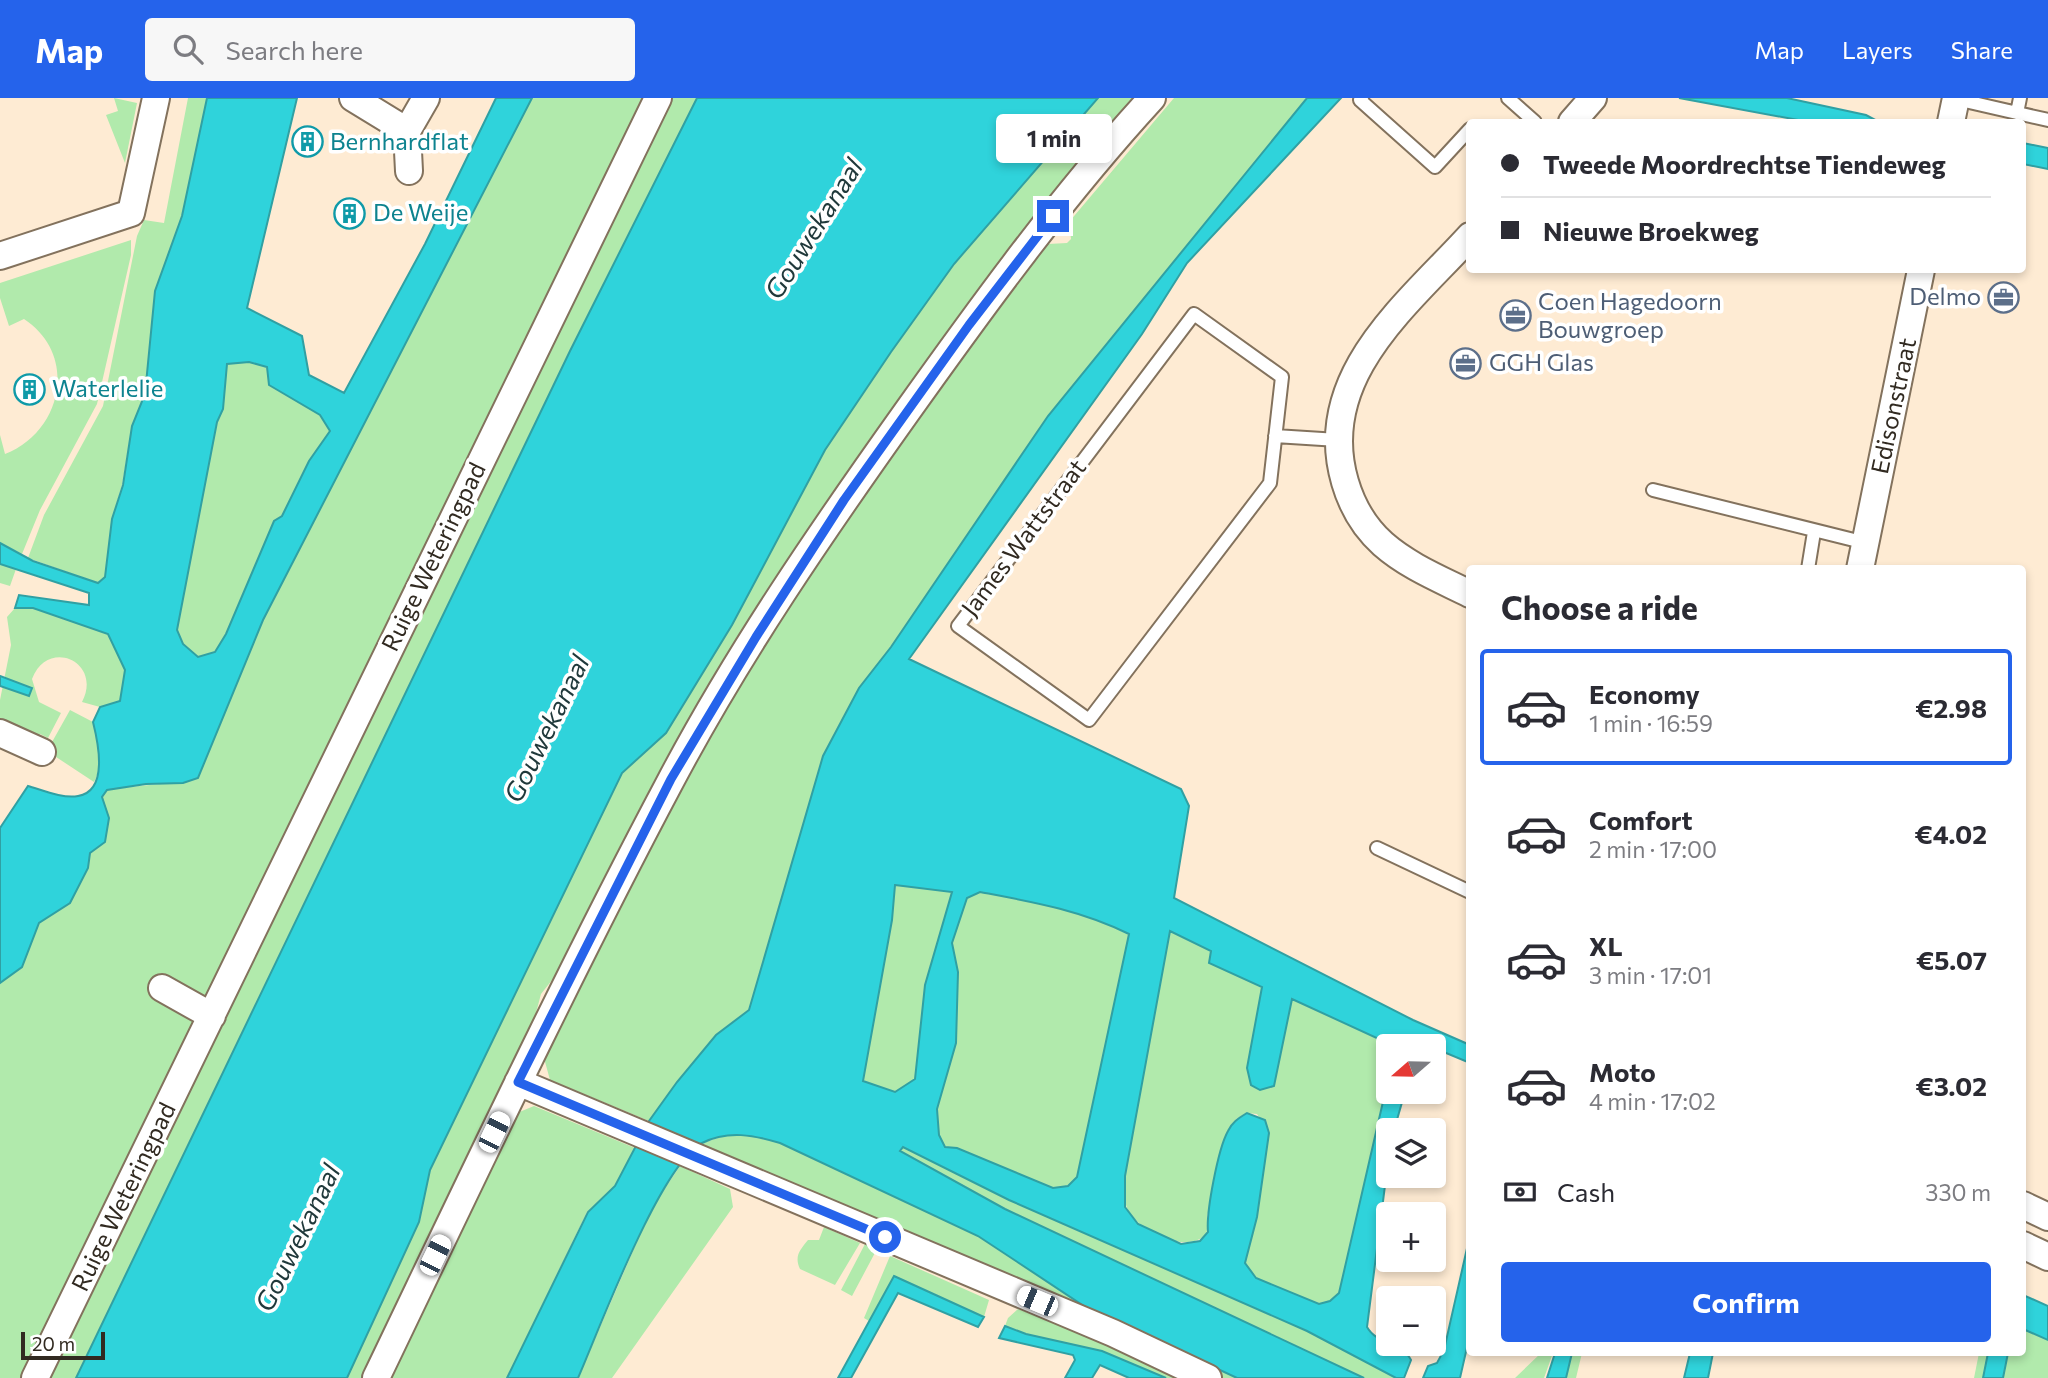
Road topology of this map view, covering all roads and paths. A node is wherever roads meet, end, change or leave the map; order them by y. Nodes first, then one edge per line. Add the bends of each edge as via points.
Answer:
1 (156, 98) edge
2 (354, 98) edge
3 (426, 98) edge
4 (658, 98) edge
5 (1152, 98) edge
6 (1362, 98) edge
7 (1508, 98) edge
8 (1593, 98) edge
9 (2020, 98) edge
10 (1953, 104) edge
11 (2017, 113) junction
12 (1532, 119) edge
13 (1575, 119) edge
14 (2048, 120) edge
15 (407, 131) junction
16 (1466, 133) edge
17 (409, 171) dead end
18 (1466, 241) edge
19 (0, 256) edge
20 (1921, 273) edge
21 (1276, 436) junction
22 (1338, 440) junction
23 (1653, 490) dead end
24 (1814, 532) junction
25 (1863, 556) edge
26 (1809, 565) edge
27 (1466, 592) edge
28 (0, 733) edge
29 (42, 752) dead end
30 (1377, 848) dead end
31 (1466, 890) edge
32 (162, 988) dead end
33 (212, 1016) junction
34 (518, 1082) junction
35 (2026, 1206) edge
36 (2048, 1217) edge
37 (2026, 1246) edge
38 (2048, 1257) edge
39 (35, 1378) edge
40 (376, 1378) edge
41 (1208, 1378) edge

1 - 19 street via 131,213
2 - 15 street
3 - 15 street
4 - 33 street, Ruige Weteringpad
5 - 34 street via 1103,152 969,325 814,546 671,779
6 - 16 lane via 1435,167
7 - 12 lane
8 - 13 street
9 - 11 lane
10 - 11 lane
11 - 14 lane
15 - 17 street
18 - 22 street via 1363,359 1340,411
20 - 25 street, Edisonstraat
21 - 21 lane, James Wattstraat via 1270,483 1089,720 958,626 1194,314 1282,377
21 - 22 lane
22 - 27 street via 1347,488 1363,522 1407,563
23 - 24 lane, Edisonstraat
24 - 25 lane, Edisonstraat
24 - 26 lane
28 - 29 street
30 - 31 lane
32 - 33 street
33 - 39 street, Ruige Weteringpad
34 - 40 street
34 - 41 street
35 - 36 street
37 - 38 street

